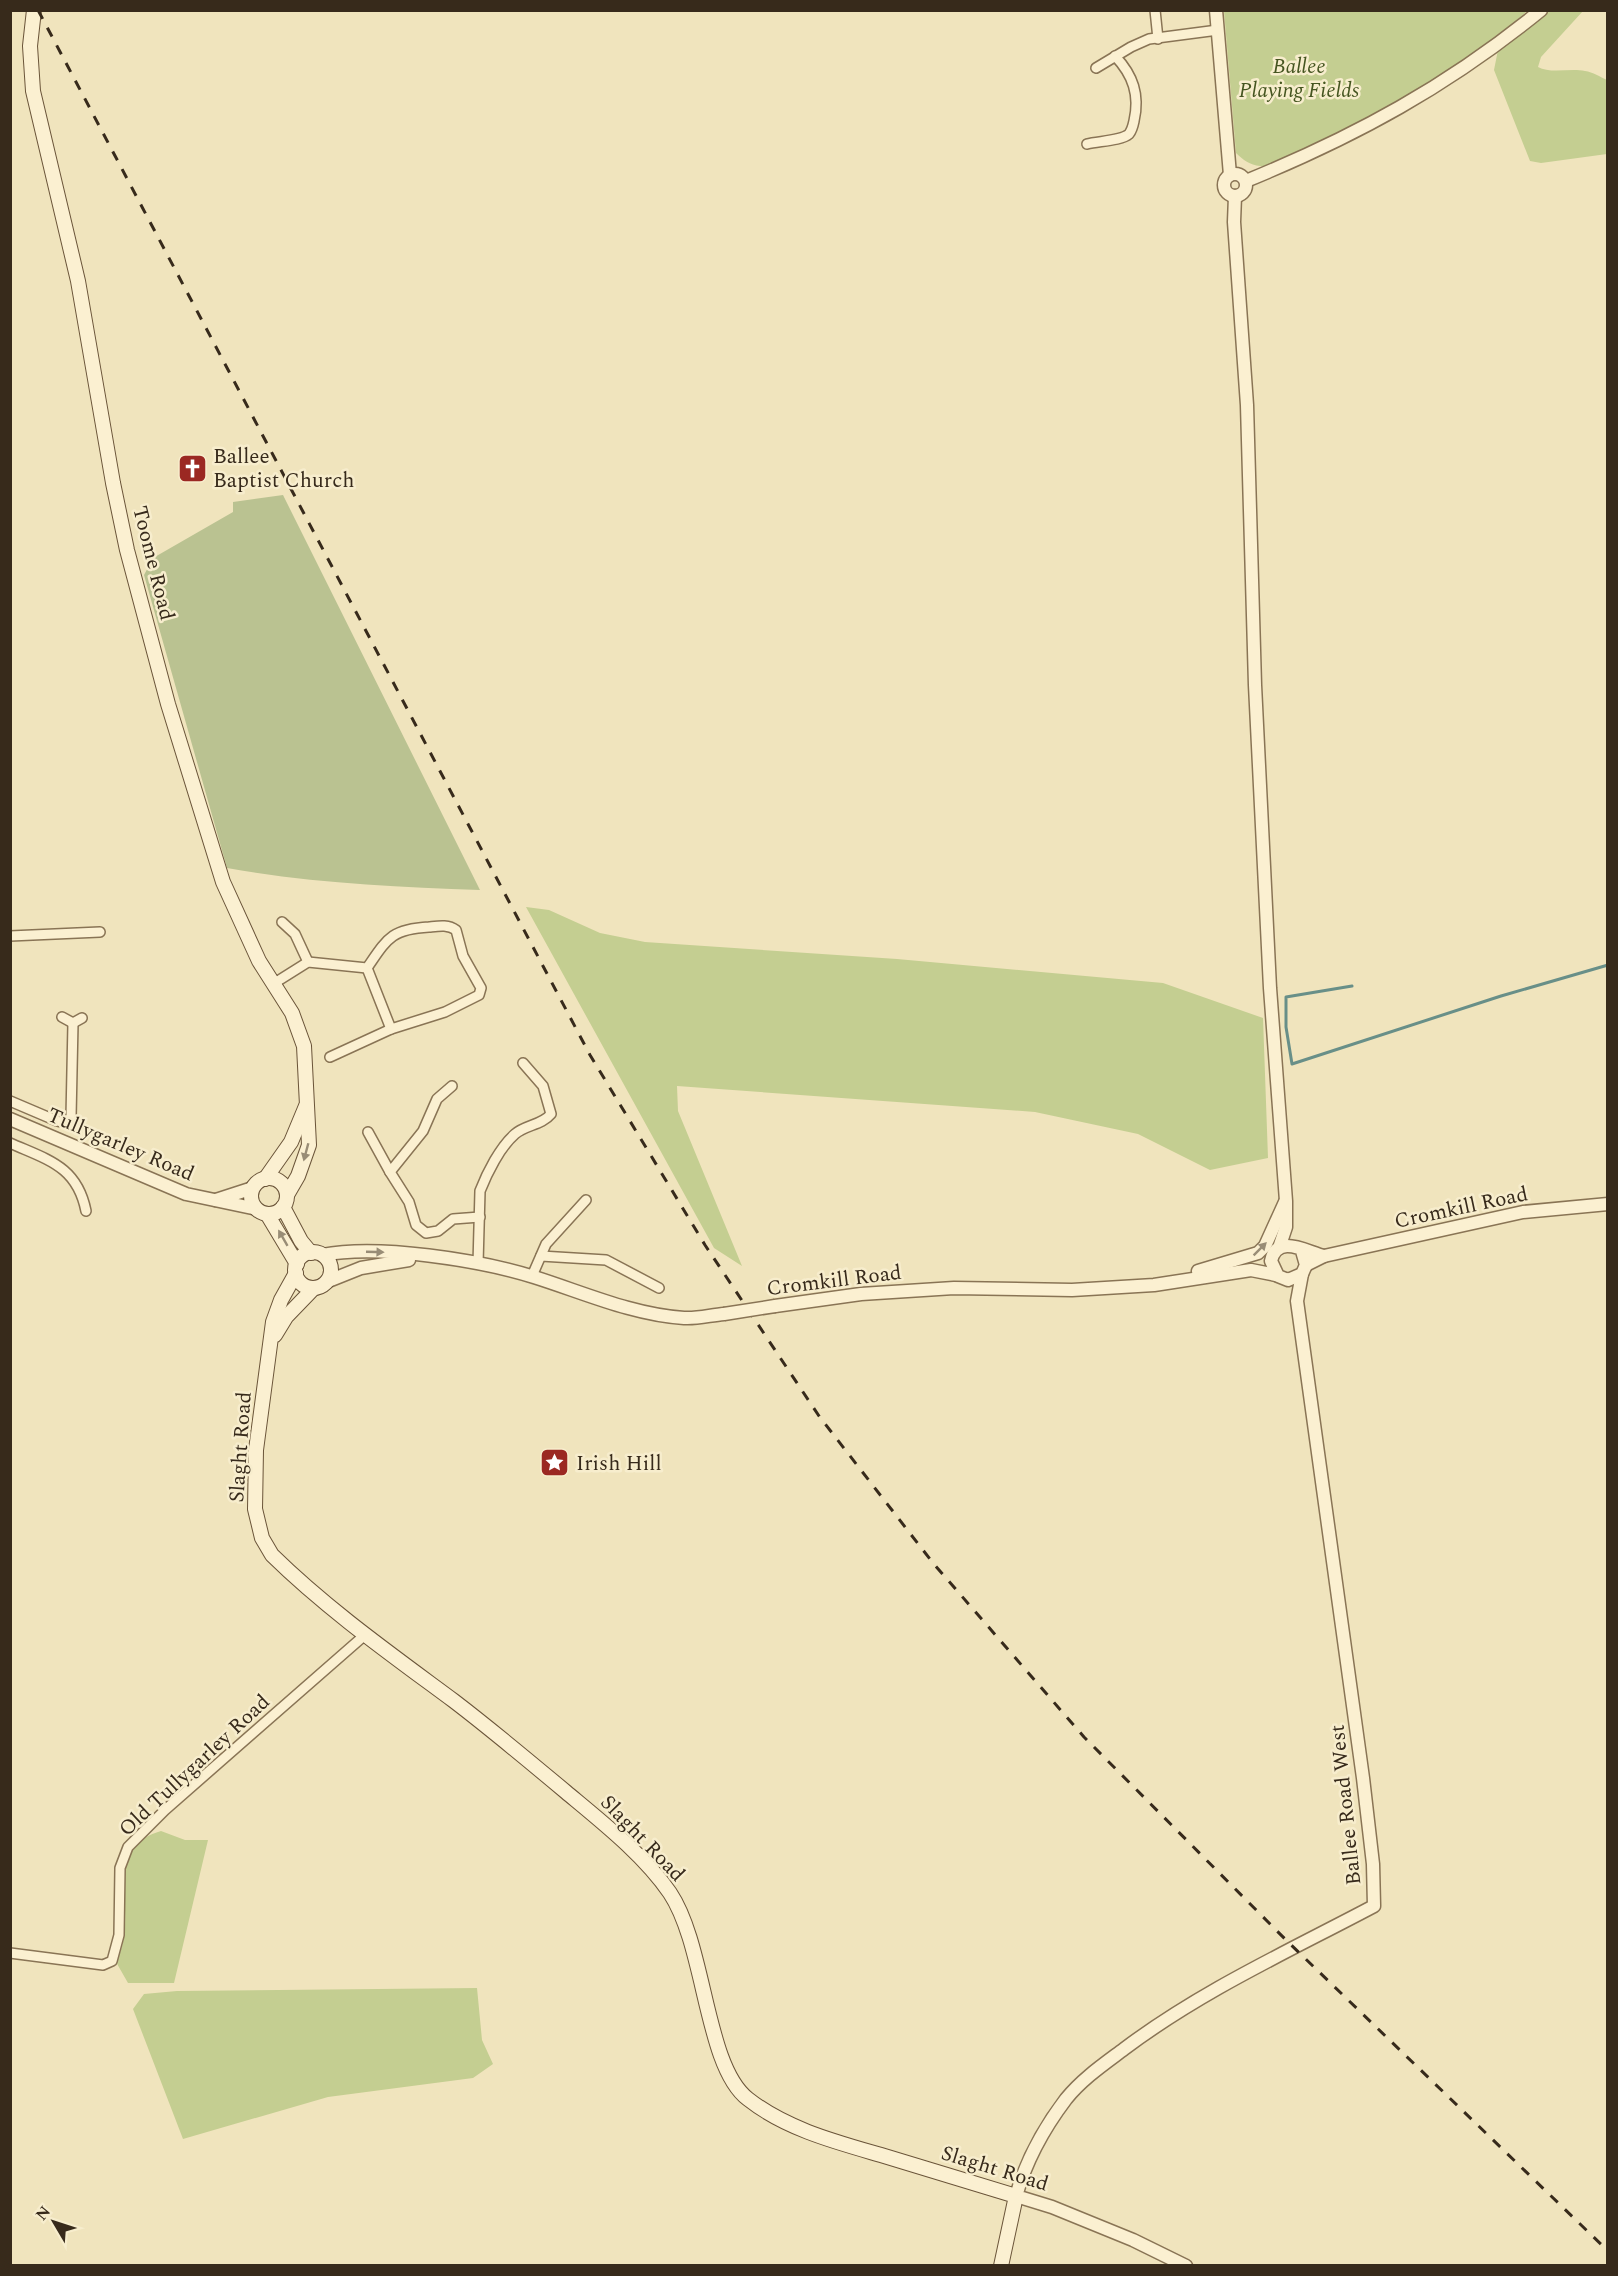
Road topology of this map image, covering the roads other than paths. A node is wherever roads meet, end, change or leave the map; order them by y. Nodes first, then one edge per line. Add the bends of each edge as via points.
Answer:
1 (34, 10) edge
2 (1155, 10) edge
3 (1216, 10) edge
4 (1541, 10) edge
5 (1218, 30) junction
6 (1158, 39) junction
7 (1114, 56) junction
8 (1096, 68) dead end
9 (1087, 144) dead end
10 (1230, 175) junction
11 (1246, 181) junction
12 (1235, 196) junction
13 (282, 922) dead end
14 (100, 932) dead end
15 (10, 936) edge
16 (308, 962) junction
17 (367, 968) junction
18 (273, 984) junction
19 (62, 1017) dead end
20 (391, 1029) junction
21 (330, 1057) dead end
22 (523, 1063) dead end
23 (452, 1086) dead end
24 (10, 1101) edge
25 (307, 1104) junction
26 (10, 1119) edge
27 (368, 1132) dead end
28 (10, 1143) edge
29 (390, 1172) junction
30 (265, 1179) junction
31 (253, 1188) junction
32 (216, 1200) junction
33 (585, 1200) dead end
34 (285, 1201) junction
35 (1286, 1201) junction
36 (1608, 1204) edge
37 (86, 1211) dead end
38 (262, 1211) junction
39 (480, 1217) junction
40 (1286, 1227) junction
41 (1299, 1249) junction
42 (1276, 1252) junction
43 (316, 1254) junction
44 (541, 1256) junction
45 (1324, 1256) junction
46 (428, 1257) junction
47 (478, 1264) junction
48 (296, 1269) junction
49 (1251, 1270) junction
50 (1304, 1270) junction
51 (532, 1276) junction
52 (1281, 1277) junction
53 (1167, 1283) junction
54 (320, 1285) junction
55 (659, 1288) dead end
56 (1297, 1301) junction
57 (270, 1345) junction
58 (366, 1634) junction
59 (10, 1953) edge
60 (1016, 2196) junction
61 (1001, 2265) edge
62 (1186, 2265) edge

1 - 18 main road, Toome Road via 30,46 33,90 78,281 127,550 168,704 223,882
2 - 6 street
3 - 5 street
4 - 11 street via 1471,64 1383,119
5 - 6 street
5 - 10 street
6 - 7 street via 1143,41
7 - 8 street
7 - 9 street via 1135,87 1133,128 1125,136
10 - 11 street via 1238,174
10 - 12 street via 1224,187
11 - 12 street via 1244,191
12 - 35 street via 1265,889
13 - 16 street via 295,934
14 - 15 street
16 - 17 street
16 - 18 street
17 - 20 street
17 - 20 street via 393,934 407,928 450,926 458,933 462,954 480,984 480,993 473,1000
18 - 25 main road, Toome Road via 287,1004 302,1039
19 - 24 street via 78,1021 71,1118 65,1123 57,1121
20 - 21 street
22 - 39 street via 543,1086 551,1114 512,1137 480,1191
23 - 29 street via 437,1099 423,1131
25 - 30 main road, Toome Road via 291,1142
25 -> 34 main road, Toome Road via 309,1145
26 - 32 street, Tullygarley Road via 186,1194
27 - 29 street
28 - 37 street via 64,1168 81,1191
29 - 39 street via 409,1202 416,1225 426,1233 438,1231 453,1219
30 - 31 main road
30 - 34 main road via 280,1182
31 - 32 street, Tullygarley Road
31 - 38 main road via 252,1201
32 - 38 street, Tullygarley Road
33 - 44 street via 546,1244
34 - 38 main road via 274,1213
34 - 43 main road via 301,1241
35 - 40 street
53 -> 35 street via 1177,1276 1258,1253
36 - 45 street, Cromkill Road via 1523,1212
48 -> 38 main road
39 - 47 street
40 - 41 street
40 - 42 street
41 - 42 street via 1289,1245
41 - 45 street, Cromkill Road
41 - 50 street
42 - 49 street, Cromkill Road
42 - 52 street via 1272,1267
43 -> 46 street, Cromkill Road via 378,1251
43 - 48 main road via 301,1258
43 - 54 main road via 328,1261 331,1270
44 - 51 street
44 - 55 street via 606,1260
45 - 50 street, Cromkill Road
46 - 47 street, Cromkill Road
46 - 54 street, Cromkill Road via 377,1264
47 - 51 street, Cromkill Road
48 - 54 main road via 304,1285
48 - 57 main road, Slaght Road via 276,1311
49 - 52 street, Cromkill Road
49 - 53 street, Cromkill Road
50 - 52 street via 1293,1280
50 - 56 street, Ballee Road West
51 - 53 street, Cromkill Road, bridge via 643,1311 684,1318 861,1294 954,1288 1061,1290
52 - 56 street, Ballee Road West
54 - 57 main road, Slaght Road via 286,1317
56 - 60 street, Ballee Road West via 1374,1864 1374,1906 1200,1997 1159,2022 1089,2075 1066,2099 1048,2127 1028,2161
57 - 58 main road, Slaght Road via 256,1450 255,1509 262,1538 288,1571
58 - 59 street, Old Tullygarley Road via 128,1847 120,1868 119,1935 112,1961 103,1965
58 - 60 main road, Slaght Road via 497,1734 654,1873 671,1894 691,1934 723,2064 733,2084 748,2100 778,2119 818,2135
60 - 61 main road
60 - 62 street, Slaght Road via 1052,2207

